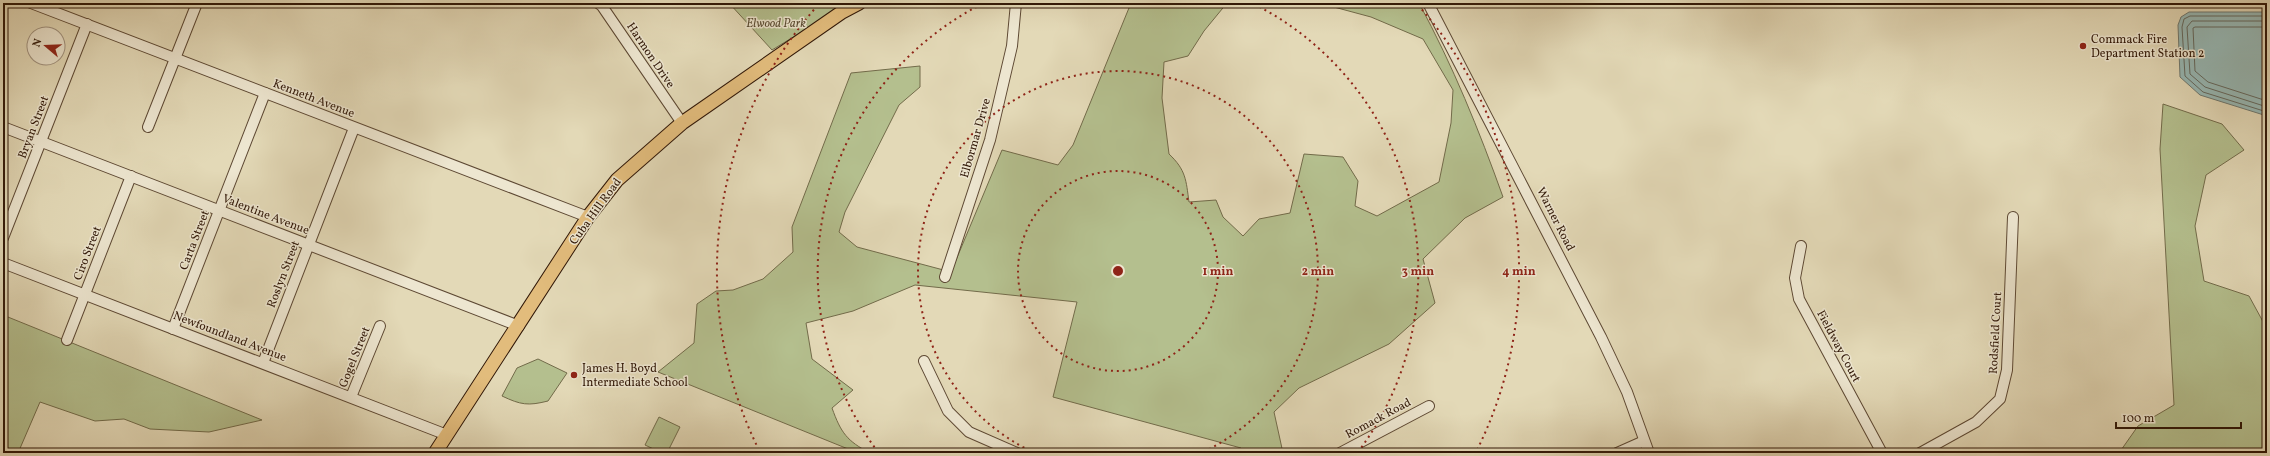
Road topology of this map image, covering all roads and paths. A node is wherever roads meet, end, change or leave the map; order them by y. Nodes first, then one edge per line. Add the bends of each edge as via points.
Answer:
1 (31, 3) edge
2 (197, 3) edge
3 (598, 3) edge
4 (858, 3) edge
5 (1016, 3) edge
6 (1428, 3) edge
7 (86, 24) junction
8 (175, 58) junction
9 (266, 93) junction
10 (682, 123) junction
11 (148, 127) dead end
12 (3, 128) edge
13 (354, 128) junction
14 (41, 142) junction
15 (131, 176) junction
16 (220, 210) junction
17 (588, 217) junction
18 (2013, 217) dead end
19 (3, 238) edge
20 (308, 244) junction
21 (1801, 246) dead end
22 (3, 263) edge
23 (945, 277) dead end
24 (85, 295) junction
25 (380, 326) dead end
26 (519, 326) junction
27 (173, 329) junction
28 (67, 340) dead end
29 (924, 361) dead end
30 (263, 363) junction
31 (351, 397) junction
32 (1429, 406) dead end
33 (446, 435) junction
34 (1644, 440) junction
35 (435, 453) edge
36 (1017, 453) edge
37 (1340, 453) edge
38 (1618, 453) edge
39 (1649, 453) edge
40 (1882, 453) edge
41 (1920, 453) edge

1 - 7 street, Kenneth Avenue
2 - 8 street
3 - 10 street, Harmon Drive
4 - 10 main road, Cuba Hill Road
5 - 23 street, Elbormar Drive via 1012,46 990,140
6 - 34 street, Warner Road via 1601,336 1627,392
7 - 8 street, Kenneth Avenue
7 - 14 street, Bryan Street
8 - 9 street, Kenneth Avenue
8 - 11 street
9 - 13 street, Kenneth Avenue
9 - 16 street, Carta Street
10 - 17 main road, Cuba Hill Road via 616,180
12 - 14 street, Valentine Avenue
13 - 17 street, Kenneth Avenue
13 - 20 street, Roslyn Street
14 - 15 street, Valentine Avenue
14 - 19 street, Bryan Street
15 - 16 street, Valentine Avenue
15 - 24 street, Ciro Street
16 - 20 street, Valentine Avenue
16 - 27 street, Carta Street
17 - 26 main road, Cuba Hill Road
18 - 41 street, Rodsfield Court via 2007,370 2000,399 1976,422
20 - 26 street, Valentine Avenue
20 - 30 street, Roslyn Street
21 - 40 street, Fieldway Court via 1795,278 1799,298
22 - 24 street, Newfoundland Avenue
24 - 27 street, Newfoundland Avenue
24 - 28 street, Ciro Street
25 - 31 street, Gogel Street
26 - 33 main road, Cuba Hill Road
27 - 30 street, Newfoundland Avenue
29 - 36 street via 948,411 969,432
30 - 31 street, Newfoundland Avenue
31 - 33 street, Newfoundland Avenue
32 - 37 street, Romack Road
33 - 35 main road, Cuba Hill Road
34 - 38 street
34 - 39 street, Warner Road

